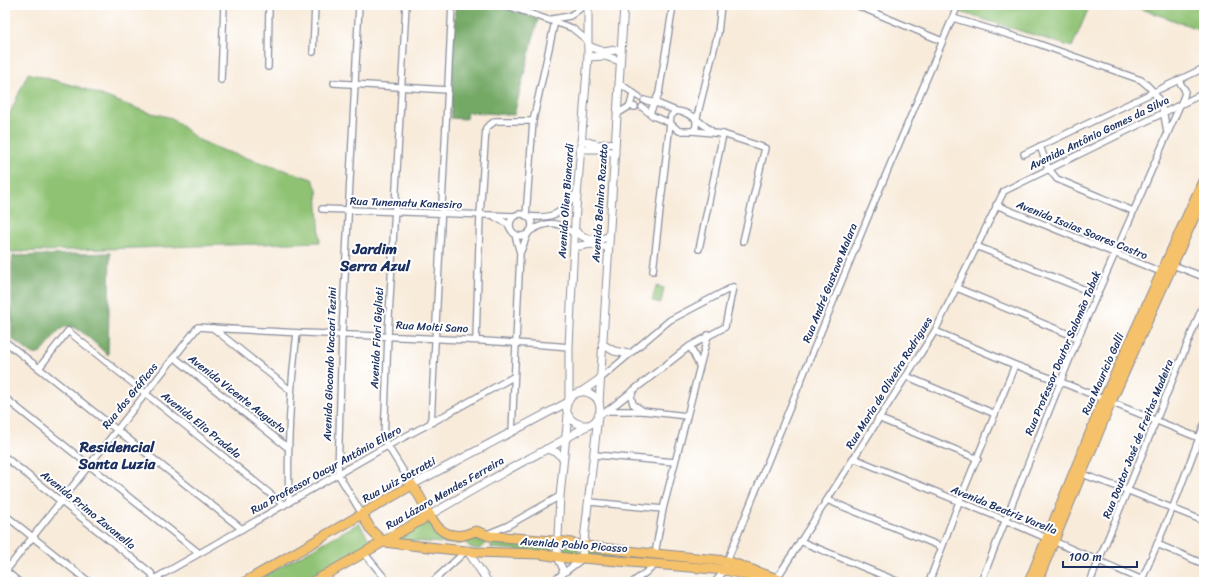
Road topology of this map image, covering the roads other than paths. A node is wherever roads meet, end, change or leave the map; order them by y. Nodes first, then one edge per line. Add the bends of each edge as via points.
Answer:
1 (224, 5) edge
2 (269, 5) edge
3 (315, 5) edge
4 (360, 5) edge
5 (406, 5) edge
6 (452, 5) edge
7 (505, 5) edge
8 (586, 5) edge
9 (624, 5) edge
10 (673, 5) edge
11 (721, 5) edge
12 (856, 5) edge
13 (958, 5) edge
14 (953, 18) junction
15 (548, 19) junction
16 (556, 21) junction
17 (942, 41) junction
18 (588, 44) junction
19 (621, 49) junction
20 (313, 52) dead end
21 (588, 57) junction
22 (620, 61) junction
23 (268, 67) dead end
24 (1204, 68) edge
25 (221, 80) dead end
26 (1178, 80) junction
27 (334, 83) dead end
28 (619, 83) junction
29 (355, 86) junction
30 (402, 88) junction
31 (448, 90) junction
32 (1154, 91) junction
33 (1204, 93) edge
34 (1158, 98) junction
35 (644, 100) dead end
36 (654, 103) junction
37 (701, 106) junction
38 (642, 107) dead end
39 (1176, 107) junction
40 (676, 111) junction
41 (650, 113) junction
42 (1164, 113) junction
43 (617, 114) junction
44 (691, 114) junction
45 (1155, 117) junction
46 (533, 121) junction
47 (696, 121) junction
48 (1166, 122) junction
49 (670, 123) junction
50 (676, 130) junction
51 (693, 131) junction
52 (713, 132) junction
53 (1167, 133) junction
54 (723, 134) junction
55 (581, 140) junction
56 (667, 141) junction
57 (615, 143) junction
58 (1040, 146) junction
59 (580, 148) junction
60 (615, 153) junction
61 (1024, 154) dead end
62 (1048, 168) junction
63 (1204, 179) edge
64 (1004, 191) joint
65 (577, 192) junction
66 (1204, 195) edge
67 (996, 206) junction
68 (322, 209) dead end
69 (349, 210) junction
70 (1133, 211) junction
71 (396, 213) junction
72 (441, 215) junction
73 (480, 215) junction
74 (489, 215) junction
75 (516, 216) junction
76 (526, 216) junction
77 (511, 229) junction
78 (529, 232) junction
79 (575, 233) junction
80 (515, 235) junction
81 (608, 237) junction
82 (743, 241) dead end
83 (976, 246) junction
84 (574, 247) junction
85 (607, 247) junction
86 (699, 249) dead end
87 (520, 253) junction
88 (1116, 254) junction
89 (1173, 265) junction
90 (653, 271) dead end
91 (1161, 272) junction
92 (1204, 277) edge
93 (957, 288) junction
94 (1098, 295) junction
95 (1204, 303) edge
96 (198, 327) joint
97 (213, 328) junction
98 (935, 331) junction
99 (297, 333) junction
100 (342, 334) junction
101 (388, 335) junction
102 (708, 335) junction
103 (435, 338) junction
104 (1078, 338) junction
105 (476, 339) junction
106 (515, 342) junction
107 (6, 344) edge
108 (602, 344) junction
109 (690, 346) junction
110 (569, 347) junction
111 (628, 354) junction
112 (174, 358) junction
113 (699, 365) junction
114 (1015, 366) junction
115 (38, 368) junction
116 (906, 376) junction
117 (513, 377) junction
118 (600, 379) junction
119 (1061, 382) junction
120 (290, 390) junction
121 (634, 390) junction
122 (581, 392) junction
123 (146, 393) junction
124 (5, 398) edge
125 (568, 401) junction
126 (1108, 401) junction
127 (599, 403) junction
128 (608, 411) junction
129 (643, 411) junction
130 (995, 414) junction
131 (568, 415) junction
132 (599, 415) junction
133 (687, 416) junction
134 (878, 418) junction
135 (1155, 421) junction
136 (431, 424) junction
137 (589, 425) junction
138 (1204, 426) edge
139 (117, 428) junction
140 (512, 432) junction
141 (1201, 439) edge
142 (565, 440) junction
143 (387, 446) junction
144 (287, 447) junction
145 (546, 450) junction
146 (595, 455) junction
147 (5, 457) edge
148 (563, 458) junction
149 (853, 458) junction
150 (978, 459) junction
151 (675, 462) junction
152 (89, 465) junction
153 (1078, 473) junction
154 (338, 474) junction
155 (412, 485) junction
156 (1128, 490) junction
157 (560, 496) junction
158 (60, 500) junction
159 (827, 500) junction
160 (590, 502) junction
161 (959, 502) junction
162 (286, 504) junction
163 (1173, 508) junction
164 (663, 509) junction
165 (362, 514) junction
166 (5, 515) edge
167 (430, 515) junction
168 (1005, 520) junction
169 (1204, 521) edge
170 (242, 529) junction
171 (466, 535) junction
172 (32, 536) junction
173 (487, 536) junction
174 (1050, 540) junction
175 (558, 541) junction
176 (800, 541) junction
177 (383, 542) junction
178 (1157, 544) junction
179 (585, 546) junction
180 (942, 547) junction
181 (467, 550) junction
182 (484, 551) junction
183 (199, 553) junction
184 (364, 553) junction
185 (655, 554) junction
186 (557, 556) junction
187 (582, 558) junction
188 (1098, 562) junction
189 (657, 564) junction
190 (1204, 564) edge
191 (726, 565) junction
192 (5, 571) edge
193 (482, 573) junction
194 (562, 575) junction
195 (328, 579) edge
196 (776, 580) edge
197 (153, 581) edge
198 (435, 581) edge
199 (1143, 581) edge
200 (19, 582) edge
201 (89, 582) edge
202 (245, 582) edge
203 (313, 582) edge
204 (388, 582) edge
205 (488, 582) edge
206 (552, 582) edge
207 (633, 582) edge
208 (715, 582) edge
209 (761, 582) edge
210 (786, 582) edge
211 (899, 582) edge
212 (929, 582) edge
213 (981, 582) edge
214 (1029, 582) edge
215 (1037, 582) edge
216 (1090, 582) edge

1 - 25 street
2 - 23 street
3 - 20 street
4 - 29 street, Avenida Giocondo Vaccari Tezini
5 - 30 street, Avenida Fiori Giglioti
6 - 31 street
7 - 15 street
8 - 15 street via 570,16
8 - 18 street, Avenida Olien Biancardi
9 - 19 street, Avenida Belmiro Rozatto
10 - 36 street via 659,93
11 - 37 street via 718,33
12 - 17 street
13 - 14 street, Rua André Gustavo Malara
14 - 17 street, Rua André Gustavo Malara
14 - 32 street via 1036,43 1141,80
15 - 16 street
16 - 18 street via 572,28
16 - 46 street
17 - 191 street, Rua André Gustavo Malara
18 - 19 street via 604,52
18 - 21 street, Avenida Olien Biancardi
19 - 22 street, Avenida Belmiro Rozatto
21 - 22 street via 605,56
21 - 55 street, Avenida Olien Biancardi
22 - 28 street, Avenida Belmiro Rozatto
24 - 26 street, Avenida Antônio Gomes da Silva
26 - 32 street, Avenida Antônio Gomes da Silva
26 - 39 street, Rua Professor Doutor Salomão Tabak via 1185,90
27 - 29 street
28 - 43 street, Avenida Belmiro Rozatto
28 - 43 street via 636,95 632,106
29 - 30 street
29 - 69 street, Avenida Giocondo Vaccari Tezini
30 - 31 street
30 - 71 street, Avenida Fiori Giglioti
31 - 72 street
32 - 34 street, Rua Professor Doutor Salomão Tabak
32 - 58 street, Avenida Antônio Gomes da Silva
33 - 39 street, Avenida Antônio Gomes da Silva
34 - 39 street
34 - 42 street, Rua Professor Doutor Salomão Tabak
35 - 36 street
36 - 40 street
36 - 41 street
37 - 44 street
37 - 47 street
38 - 41 street
39 - 42 street, Avenida Antônio Gomes da Silva
39 - 53 street, Rua Professor Doutor Salomão Tabak
40 - 44 street
40 - 49 street via 671,116
41 - 49 street
42 - 45 street, Avenida Antônio Gomes da Silva
42 - 48 street, Rua Professor Doutor Salomão Tabak
43 - 57 street, Avenida Belmiro Rozatto
44 - 47 street
45 - 48 street
45 - 62 street, Avenida Antônio Gomes da Silva
46 - 73 street via 495,121 486,128
46 - 76 street
47 - 51 street
47 - 52 street
48 - 53 street, Rua Professor Doutor Salomão Tabak
49 - 50 street
49 - 56 street
50 - 51 street
50 - 56 street
51 - 52 street
52 - 54 street
53 - 70 street, Rua Professor Doutor Salomão Tabak
54 - 82 street via 765,148
54 - 86 street
55 - 57 street via 598,146
55 - 59 street, Avenida Olien Biancardi
56 - 90 street
57 - 60 street, Avenida Belmiro Rozatto
58 - 61 street, Avenida Antônio Gomes da Silva
58 - 62 street
59 - 60 street
59 - 65 street, Avenida Olien Biancardi
60 - 81 street, Avenida Belmiro Rozatto
62 - 64 street, Avenida Antônio Gomes da Silva
62 - 70 street via 1057,179
63 - 91 main road, Rua Mauricio Galli
64 - 67 street, Rua Maria de Oliveira Rodrigues
65 - 76 street via 568,206 556,215 541,218
65 - 79 street, Avenida Olien Biancardi
66 - 89 main road, Rua Mauricio Galli
67 - 83 street, Rua Maria de Oliveira Rodrigues
67 - 88 street, Avenida Isaias Soares Castro
68 - 69 street, Rua Tunematu Kanesiro
69 - 71 street, Rua Tunematu Kanesiro
69 - 100 street, Avenida Giocondo Vaccari Tezini
70 - 88 street, Rua Professor Doutor Salomão Tabak
71 - 72 street, Rua Tunematu Kanesiro
71 - 101 street, Avenida Fiori Giglioti
72 - 73 street, Rua Tunematu Kanesiro
72 - 103 street
73 - 74 street, Rua Tunematu Kanesiro
73 - 105 street
74 - 75 street, Rua Tunematu Kanesiro
74 - 77 street, Rua Tunematu Kanesiro via 508,224
75 - 76 street
75 - 77 street via 511,222
76 - 78 street via 532,224
77 - 80 street
78 - 79 street via 541,225 553,223 565,226
78 - 80 street via 522,236
78 - 87 street
79 - 81 street via 591,240
79 - 84 street, Avenida Olien Biancardi
80 - 87 street
81 - 85 street, Avenida Belmiro Rozatto
83 - 93 street, Rua Maria de Oliveira Rodrigues
83 - 94 street
84 - 85 street via 591,244
84 - 110 street, Avenida Olien Biancardi
85 - 108 street, Avenida Belmiro Rozatto
87 - 106 street
88 - 91 street, Avenida Isaias Soares Castro
88 - 94 street, Rua Professor Doutor Salomão Tabak
89 - 92 street
89 - 126 main road, Rua Mauricio Galli
91 - 126 main road, Rua Mauricio Galli
93 - 98 street, Rua Maria de Oliveira Rodrigues
93 - 104 street
94 - 104 street, Rua Professor Doutor Salomão Tabak
95 - 135 street, Rua Doutor José de Freitas Madeira
96 - 97 street, Rua Moiti Sano
96 - 112 street, Rua dos Gráficos
97 - 99 street, Rua Moiti Sano
97 - 120 street
98 - 114 street
98 - 116 street, Rua Maria de Oliveira Rodrigues
99 - 100 street, Rua Moiti Sano
99 - 120 street
100 - 101 street, Rua Moiti Sano
100 - 154 street, Avenida Giocondo Vaccari Tezini
101 - 103 street, Rua Moiti Sano
101 - 143 street, Avenida Fiori Giglioti via 384,440
102 - 109 street
102 - 111 street via 725,327 733,287 670,320
102 - 113 street
103 - 105 street, Rua Moiti Sano
103 - 136 street
104 - 119 street, Rua Professor Doutor Salomão Tabak
105 - 106 street, Rua Moiti Sano
106 - 110 street, Rua Moiti Sano
106 - 117 street
107 - 115 street
108 - 111 street via 614,351
108 - 118 street, Avenida Belmiro Rozatto
109 - 113 street
109 - 121 street
110 - 125 street, Avenida Olien Biancardi
111 - 118 street
112 - 123 street, Rua dos Gráficos
112 - 144 street, Avenida Vicente Augusto
113 - 133 street
114 - 119 street
114 - 130 street
115 - 123 street, Avenida Elio Pradela via 68,331
115 - 139 street
116 - 130 street
116 - 134 street, Rua Maria de Oliveira Rodrigues
117 - 136 street, Rua Professor Oacyr Antônio Ellero
117 - 140 street
118 - 122 street
118 - 127 street, Avenida Belmiro Rozatto
119 - 126 street
119 - 168 street, Rua Professor Doutor Salomão Tabak
120 - 144 street
121 - 128 street
121 - 129 street via 632,400
122 - 125 street via 574,394
122 - 127 street via 595,396
123 - 139 street, Rua dos Gráficos
123 - 162 street, Avenida Elio Pradela
124 - 152 street
125 - 131 street
125 - 140 street, Rua Luiz Sotratti
126 - 135 street
126 - 153 main road, Rua Mauricio Galli
127 - 132 street
128 - 129 street
128 - 132 street
129 - 133 street
130 - 150 street
131 - 137 street via 576,424
131 - 142 street
132 - 137 street
132 - 146 street
133 - 151 street
134 - 149 street, Rua Maria de Oliveira Rodrigues
134 - 150 street
135 - 141 street
135 - 156 street, Rua Doutor José de Freitas Madeira
136 - 143 street, Rua Professor Oacyr Antônio Ellero
137 - 142 street, Rua Lázaro Mendes Ferreira
138 - 141 street
139 - 152 street, Rua dos Gráficos
139 - 170 street
140 - 155 street, Rua Luiz Sotratti
141 - 163 street
142 - 145 street, Rua Lázaro Mendes Ferreira
142 - 148 street
143 - 154 street, Rua Professor Oacyr Antônio Ellero
143 - 155 street, Avenida Fiori Giglioti
144 - 162 street
145 - 148 street via 556,452
145 - 167 street, Rua Lázaro Mendes Ferreira
146 - 151 street
146 - 160 street
147 - 158 street, Avenida Primo Zavanella
148 - 157 street
149 - 159 street, Rua Maria de Oliveira Rodrigues
149 - 161 street, Avenida Beatriz Varella
150 - 161 street
151 - 164 street
152 - 158 street, Rua dos Gráficos
152 - 183 street
153 - 156 street
153 - 174 main road, Rua Mauricio Galli
154 - 162 street, Rua Professor Oacyr Antônio Ellero
154 - 165 street
155 - 165 main road, Rua Luiz Sotratti
155 - 167 main road, Avenida Fiori Giglioti
156 - 163 street
156 - 188 street, Rua Doutor José de Freitas Madeira
157 - 173 street
157 - 175 street
158 - 172 street, Rua dos Gráficos
158 - 197 street, Avenida Primo Zavanella via 151,573
159 - 176 street, Rua Maria de Oliveira Rodrigues
159 - 180 street
160 - 164 street
160 - 179 street
161 - 168 street, Avenida Beatriz Varella
161 - 180 street
162 - 170 street, Rua Professor Oacyr Antônio Ellero
163 - 169 street
163 - 178 street
164 - 185 street
165 - 177 main road via 371,530
165 - 202 main road, Rua Luiz Sotratti
166 - 172 street
167 - 171 main road, Avenida Pablo Picasso via 443,533
167 - 177 main road, Rua Lázaro Mendes Ferreira
168 - 174 street, Avenida Beatriz Varella
168 - 213 street, Rua Professor Doutor Salomão Tabak
170 - 183 street, Rua Professor Oacyr Antônio Ellero
171 - 173 main road, Avenida Pablo Picasso via 476,531
171 - 181 main road via 464,546
172 - 192 street, Rua dos Gráficos
172 - 201 street
173 - 175 main road, Avenida Pablo Picasso
173 - 182 main road via 488,547
174 - 188 street, Avenida Beatriz Varella
174 - 214 main road, Rua Mauricio Galli
174 - 215 main road, Rua Mauricio Galli
175 - 179 main road, Avenida Pablo Picasso
175 - 186 street
176 - 196 street, Rua Maria de Oliveira Rodrigues
176 - 211 street
177 - 181 main road, Avenida Pablo Picasso
177 - 184 main road, Rua Lázaro Mendes Ferreira
178 - 190 street
178 - 199 street
179 - 185 main road, Avenida Pablo Picasso
179 - 187 street
180 - 212 street
181 - 182 main road, Avenida Pablo Picasso
181 - 193 street
181 - 198 street
182 - 186 main road, Avenida Pablo Picasso
182 - 193 street via 479,564
183 - 197 street, Rua Professor Oacyr Antônio Ellero
184 - 195 main road, Rua Lázaro Mendes Ferreira
184 - 204 street
185 - 191 main road, Avenida Pablo Picasso
186 - 187 main road, Avenida Pablo Picasso
186 - 194 street via 563,569
187 - 189 main road, Avenida Pablo Picasso
187 - 194 street
188 - 199 street, Avenida Beatriz Varella
188 - 216 street, Rua Doutor José de Freitas Madeira
189 - 191 main road, Avenida Pablo Picasso
189 - 207 street
191 - 196 main road, Avenida Pablo Picasso
191 - 208 street, Rua André Gustavo Malara
191 - 209 main road, Avenida Pablo Picasso
192 - 200 street
193 - 205 street
194 - 206 street
195 - 203 main road, Rua Lázaro Mendes Ferreira
196 - 210 main road, Avenida Pablo Picasso

